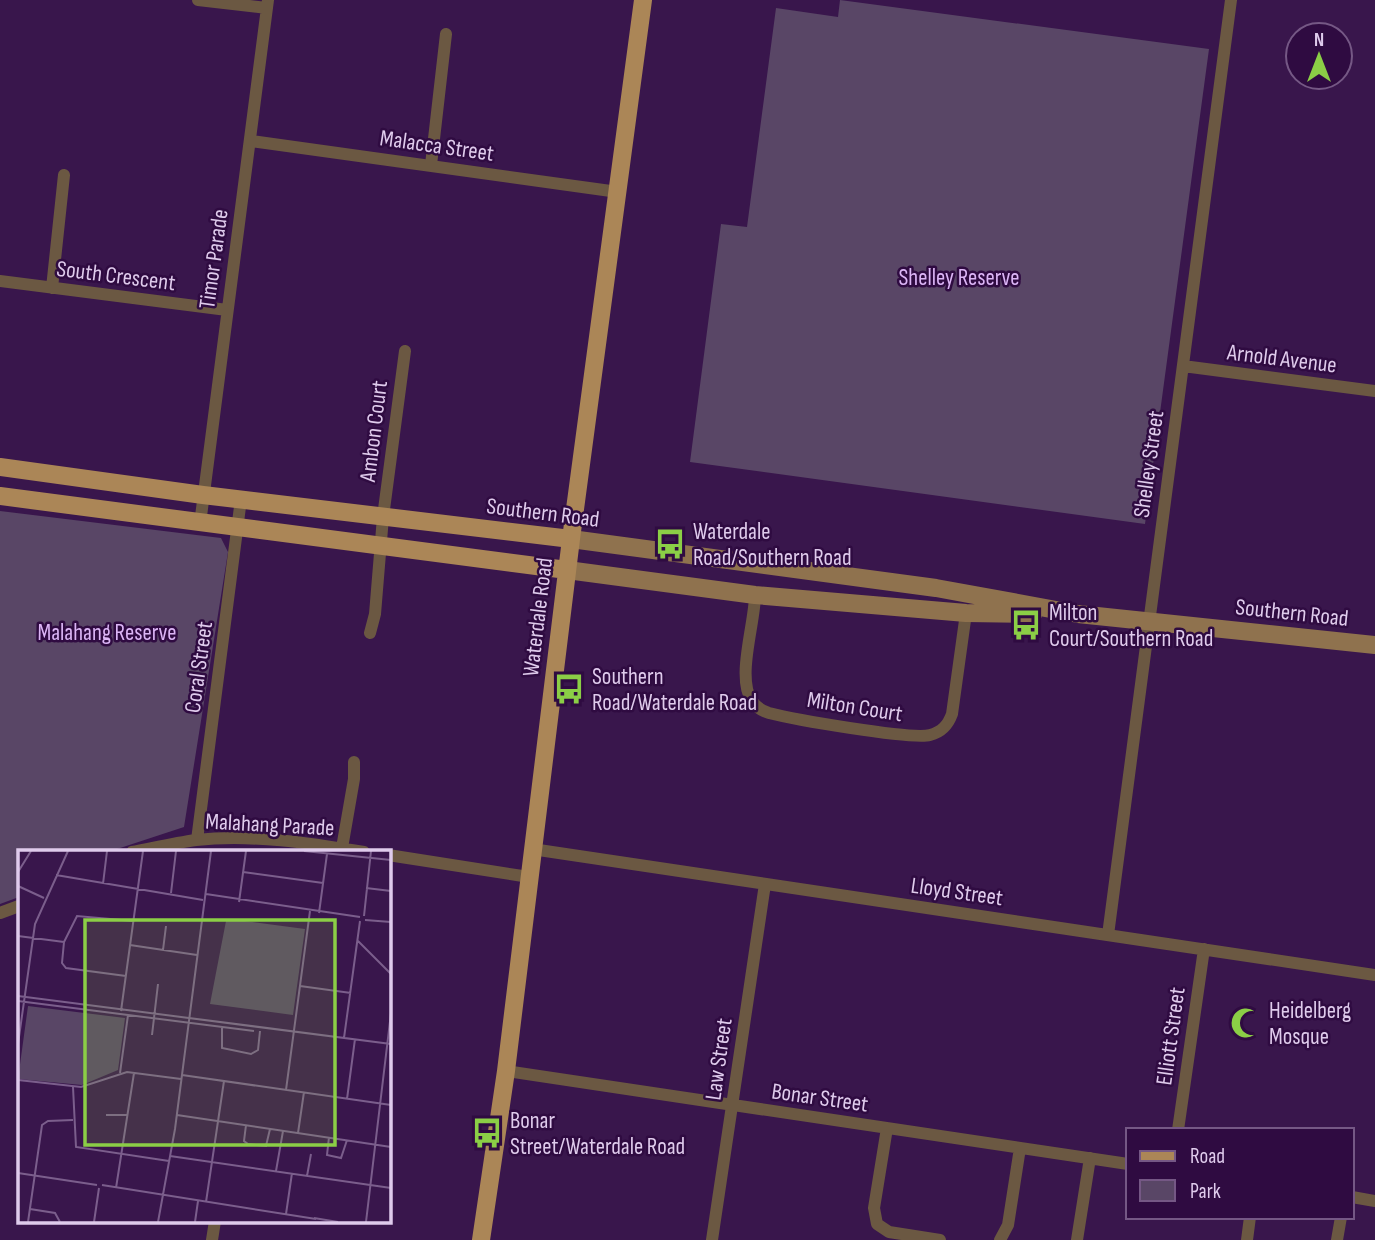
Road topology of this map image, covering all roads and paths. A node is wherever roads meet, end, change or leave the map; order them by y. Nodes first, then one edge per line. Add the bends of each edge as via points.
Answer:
1 (198, 0) edge
2 (643, 0) edge
3 (1231, 0) edge
4 (268, 4) edge
5 (446, 34) dead end
6 (251, 141) junction
7 (431, 165) junction
8 (64, 175) dead end
9 (618, 192) junction
10 (0, 281) edge
11 (52, 288) junction
12 (226, 310) junction
13 (405, 351) dead end
14 (1183, 366) junction
15 (1375, 391) edge
16 (0, 467) edge
17 (203, 495) junction
18 (0, 496) edge
19 (241, 499) junction
20 (383, 517) junction
21 (200, 524) junction
22 (237, 528) junction
23 (571, 540) junction
24 (381, 547) junction
25 (567, 570) junction
26 (755, 594) junction
27 (966, 613) junction
28 (1078, 614) junction
29 (1148, 622) junction
30 (370, 634) dead end
31 (1375, 645) edge
32 (354, 762) dead end
33 (197, 840) junction
34 (272, 846) edge
35 (342, 848) junction
36 (532, 849) junction
37 (143, 850) edge
38 (354, 850) edge
39 (390, 855) edge
40 (529, 877) junction
41 (765, 884) junction
42 (18, 906) edge
43 (0, 913) edge
44 (1108, 934) junction
45 (1204, 949) junction
46 (1375, 975) edge
47 (506, 1072) junction
48 (732, 1105) junction
49 (887, 1128) junction
50 (1178, 1128) edge
51 (1020, 1148) junction
52 (1090, 1158) junction
53 (1126, 1164) edge
54 (1354, 1197) edge
55 (1375, 1201) edge
56 (1251, 1219) edge
57 (1341, 1219) edge
58 (215, 1222) edge
59 (877, 1224) junction
60 (212, 1240) edge
61 (481, 1240) edge
62 (712, 1240) edge
63 (873, 1240) edge
64 (940, 1240) edge
65 (1000, 1240) edge
66 (1077, 1240) edge
67 (1247, 1240) edge
68 (1338, 1240) edge

1 - 4 street
2 - 9 main road, Waterdale Road
3 - 14 street, Shelley Street
4 - 6 street, Timor Parade
5 - 7 street
6 - 7 street, Malacca Street
6 - 12 street, Timor Parade
7 - 9 street, Malacca Street
8 - 11 street
9 - 23 main road, Waterdale Road
10 - 11 street, South Crescent
11 - 12 street, South Crescent
12 - 17 street, Timor Parade
13 - 20 street, Ambon Court
14 - 15 street, Arnold Avenue
14 - 29 street, Shelley Street
16 - 17 main road, Southern Road
17 - 19 main road, Southern Road
17 - 21 street, Timor Parade
18 - 21 main road, Southern Road
19 - 20 main road, Southern Road
19 - 22 street, Coral Street
20 - 23 main road, Southern Road
20 - 24 street, Ambon Court
21 - 22 main road, Southern Road
22 - 24 main road, Southern Road
22 - 33 street, Coral Street
23 - 25 main road, Waterdale Road
23 - 28 main road, Southern Road via 936,588
24 - 25 main road, Southern Road
24 - 30 street, Ambon Court
25 - 26 main road, Southern Road
25 - 36 main road, Waterdale Road
26 - 27 main road, Southern Road
26 - 27 street, Milton Court via 746,676 754,705 790,717 915,736 938,732 952,714
27 - 28 main road, Southern Road
28 - 29 main road, Southern Road
29 - 31 main road, Southern Road
29 - 44 street, Shelley Street
32 - 35 street
33 - 34 street, Malahang Parade
33 - 37 street, Malahang Parade
34 - 35 street, Malahang Parade
35 - 38 street, Malahang Parade
36 - 40 main road, Waterdale Road
36 - 41 street, Lloyd Street
39 - 40 street
40 - 47 main road, Waterdale Road
41 - 44 street, Lloyd Street
41 - 48 street, Law Street
42 - 43 street
44 - 45 street, Lloyd Street
45 - 46 street, Lloyd Street
45 - 50 street, Elliott Street
47 - 48 street, Bonar Street
47 - 61 main road, Waterdale Road
48 - 49 street, Bonar Street
48 - 62 street, Law Street
49 - 51 street, Bonar Street
49 - 59 street via 874,1208
51 - 52 street, Bonar Street
51 - 65 street via 1008,1225
52 - 53 street, Bonar Street
52 - 66 street
54 - 55 street
56 - 67 street
57 - 68 street
58 - 60 street
59 - 63 street
59 - 64 street via 889,1232

